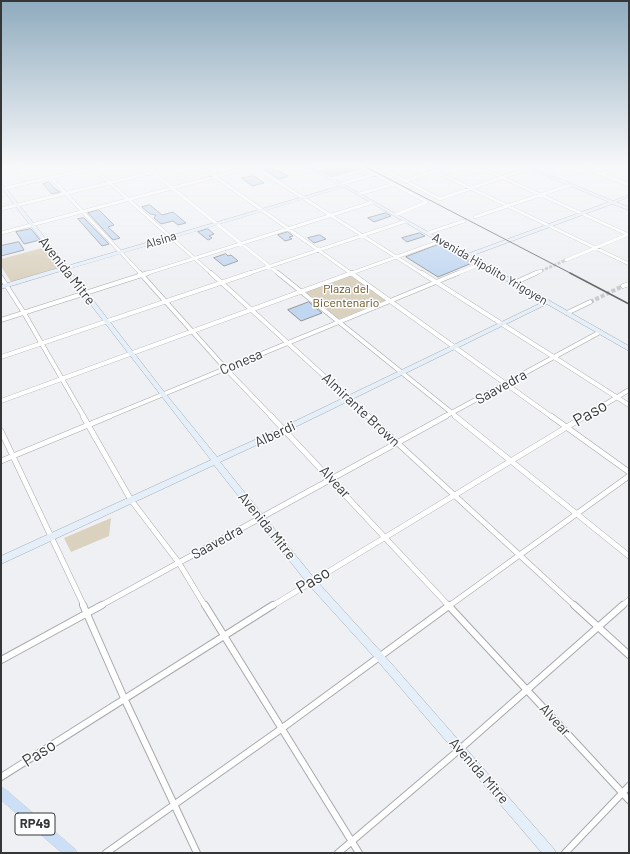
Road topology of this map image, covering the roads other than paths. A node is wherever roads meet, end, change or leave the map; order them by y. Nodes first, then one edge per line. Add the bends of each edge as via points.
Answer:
1 (17, 206) joint
2 (77, 206) edge
3 (102, 206) edge
4 (136, 206) edge
5 (196, 206) edge
6 (256, 206) edge
7 (276, 206) edge
8 (316, 206) edge
9 (361, 206) edge
10 (380, 206) edge
11 (418, 206) edge
12 (507, 206) joint
13 (564, 206) edge
14 (604, 206) edge
15 (1, 210) edge
16 (262, 210) junction
17 (82, 211) junction
18 (582, 214) junction
19 (332, 215) junction
20 (395, 215) junction
21 (475, 217) dead end
22 (406, 221) junction
23 (464, 221) dead end
24 (217, 223) junction
25 (31, 225) junction
26 (549, 226) junction
27 (289, 229) junction
28 (1, 233) edge
29 (428, 234) junction
30 (629, 235) edge
31 (363, 236) junction
32 (170, 237) junction
33 (441, 241) junction
34 (242, 244) junction
35 (595, 248) junction
36 (319, 250) junction
37 (120, 252) junction
38 (467, 256) junction
39 (397, 257) junction
40 (194, 259) junction
41 (566, 260) tunnel mouth
42 (481, 264) junction
43 (629, 264) edge
44 (271, 267) junction
45 (64, 268) junction
46 (541, 271) tunnel mouth
47 (352, 274) junction
48 (142, 275) junction
49 (1, 277) edge
50 (437, 282) junction
51 (222, 283) junction
52 (514, 283) junction
53 (629, 284) edge
54 (7, 285) junction
55 (623, 286) tunnel mouth
56 (1, 287) edge
57 (302, 292) junction
58 (84, 294) junction
59 (391, 301) junction
60 (166, 302) junction
61 (547, 302) junction
62 (590, 302) tunnel mouth
63 (251, 311) junction
64 (24, 313) junction
65 (567, 313) junction
66 (1, 320) edge
67 (106, 322) junction
68 (340, 322) junction
69 (501, 324) junction
70 (193, 332) junction
71 (600, 332) junction
72 (288, 343) junction
73 (41, 344) junction
74 (454, 347) junction
75 (629, 348) edge
76 (132, 354) junction
77 (1, 357) edge
78 (554, 358) junction
79 (226, 369) junction
80 (403, 372) junction
81 (61, 380) junction
82 (506, 384) junction
83 (629, 390) edge
84 (163, 395) junction
85 (616, 397) junction
86 (348, 399) junction
87 (1, 401) edge
88 (629, 405) edge
89 (453, 413) junction
90 (88, 426) junction
91 (566, 427) junction
92 (285, 429) junction
93 (1, 431) edge
94 (397, 444) junction
95 (12, 456) junction
96 (512, 460) junction
97 (1, 461) edge
98 (216, 462) junction
99 (629, 472) edge
100 (629, 476) edge
101 (332, 479) junction
102 (455, 495) junction
103 (131, 500) junction
104 (578, 514) junction
105 (260, 518) junction
106 (51, 537) junction
107 (386, 537) junction
108 (520, 555) junction
109 (629, 556) edge
110 (1, 560) edge
111 (179, 563) junction
112 (311, 581) junction
113 (629, 600) edge
114 (449, 605) junction
115 (88, 613) junction
116 (598, 626) junction
117 (224, 636) junction
118 (629, 655) edge
119 (379, 656) junction
120 (1, 660) edge
121 (526, 689) junction
122 (124, 698) junction
123 (281, 729) junction
124 (460, 749) junction
125 (1, 777) edge
126 (629, 786) edge
127 (1, 793) edge
128 (623, 793) junction
129 (629, 800) edge
130 (174, 805) junction
131 (351, 841) junction
132 (71, 853) edge
133 (106, 853) edge
134 (197, 853) edge
135 (338, 853) edge
136 (358, 853) edge
137 (550, 853) edge
138 (565, 853) edge

1 - 15 street
1 - 25 main road, Avenida Mitre
2 - 17 street, Alvear
3 - 17 street
4 - 32 street, Almirante Brown
5 - 24 street
6 - 16 street
7 - 16 main road, Alsina
8 - 19 street
9 - 19 street
10 - 20 main road, Avenida Hipólito Yrigoyen
11 - 20 street
12 - 21 street
12 - 26 street
13 - 18 street
14 - 18 main road
16 - 24 main road, Alsina
16 - 27 street
17 - 25 street
17 - 37 street, Alvear
18 - 26 main road
18 - 30 street
19 - 27 street
19 - 31 street
20 - 22 main road, Avenida Hipólito Yrigoyen
22 - 29 main road, Avenida Hipólito Yrigoyen
22 - 31 street
23 - 29 street
24 - 32 main road, Alsina
24 - 34 street
25 - 28 street
25 - 45 main road, Avenida Mitre
26 - 35 street
26 - 38 main road
27 - 34 street
27 - 36 street
29 - 33 main road, Avenida Hipólito Yrigoyen
30 - 35 street
31 - 36 street
31 - 39 street
32 - 37 main road, Alsina
32 - 40 street, Almirante Brown
33 - 38 main road, Avenida Hipólito Yrigoyen
33 - 39 street
34 - 40 street
34 - 44 street
35 - 41 street
35 - 43 street
36 - 44 street
36 - 47 street
37 - 45 main road, Alsina
37 - 48 street, Alvear
38 - 42 main road, Avenida Hipólito Yrigoyen
39 - 47 street
39 - 50 street
40 - 48 street
40 - 51 street, Almirante Brown
42 - 50 street, Conesa
42 - 52 main road, Avenida Hipólito Yrigoyen
44 - 51 street
44 - 57 street
45 - 54 main road, Alsina
45 - 58 main road, Avenida Mitre
46 - 52 street
47 - 57 street
47 - 59 street
48 - 58 street
48 - 60 street, Alvear
49 - 54 street
50 - 59 street, Conesa
50 - 69 street
51 - 60 street
51 - 63 street, Almirante Brown
52 - 61 main road, Avenida Hipólito Yrigoyen
53 - 55 street
54 - 56 main road, Alsina
54 - 64 street
57 - 63 street
57 - 68 street
58 - 64 street
58 - 67 main road, Avenida Mitre
59 - 68 street, Conesa
59 - 74 street
60 - 67 street
60 - 70 street, Alvear
61 - 65 main road, Avenida Hipólito Yrigoyen
61 - 69 main road, Alberdi
62 - 65 street
63 - 70 street
63 - 72 street, Almirante Brown
64 - 66 street
64 - 73 street
65 - 71 main road, Avenida Hipólito Yrigoyen
67 - 73 street
67 - 76 main road, Avenida Mitre
68 - 72 street, Conesa
68 - 80 street
69 - 74 main road, Alberdi
69 - 78 street
70 - 76 street
70 - 79 street, Alvear
71 - 75 main road, Avenida Hipólito Yrigoyen
71 - 78 street, Saavedra
72 - 79 street, Conesa
72 - 86 street, Almirante Brown
73 - 77 street
73 - 81 street
74 - 80 main road, Alberdi
74 - 82 street
76 - 81 street
76 - 84 main road, Avenida Mitre
78 - 82 street, Saavedra
78 - 85 street
79 - 84 street, Conesa
79 - 92 street, Alvear
80 - 86 main road, Alberdi
80 - 89 street
81 - 87 street
81 - 90 street
82 - 89 street, Saavedra
82 - 91 street
83 - 85 street, Paso
84 - 90 street, Conesa
84 - 98 main road, Avenida Mitre
85 - 88 street
85 - 91 street, Paso
86 - 92 main road, Alberdi
86 - 94 street, Almirante Brown
89 - 94 street, Saavedra
89 - 96 street
90 - 95 street, Conesa
90 - 103 street
91 - 96 street, Paso
91 - 99 street
92 - 98 main road, Alberdi
92 - 101 street, Alvear
93 - 95 street
94 - 101 street, Saavedra
94 - 102 street, Almirante Brown
95 - 97 street, Conesa
95 - 106 street
96 - 102 street, Paso
96 - 104 street
98 - 103 main road, Alberdi
98 - 105 main road, Avenida Mitre
100 - 104 street
101 - 105 street, Saavedra
101 - 107 street, Alvear
102 - 107 street, Paso
102 - 108 street, Almirante Brown
103 - 106 main road, Alberdi
103 - 111 street
104 - 108 street
104 - 109 street
105 - 111 street, Saavedra
105 - 112 main road, Avenida Mitre
106 - 110 main road, Alberdi
106 - 115 street
107 - 112 street, Paso
107 - 114 street, Alvear
108 - 114 street
108 - 116 street, Almirante Brown
111 - 115 street, Saavedra
111 - 117 street
112 - 117 street, Paso
112 - 119 main road, Avenida Mitre
113 - 116 street
114 - 119 street
114 - 121 street, Alvear
115 - 120 street, Saavedra
115 - 122 street
116 - 118 street, Almirante Brown
116 - 121 street
117 - 122 street, Paso
117 - 123 street
119 - 123 street
119 - 124 main road, Avenida Mitre
121 - 124 street
121 - 128 street, Alvear
122 - 125 street, Paso
122 - 130 street
123 - 130 street
123 - 131 street
124 - 131 street
124 - 137 main road, Avenida Mitre
126 - 128 street
127 - 132 main road, RP49
128 - 129 street, Alvear
128 - 138 street
130 - 133 street
130 - 134 street
131 - 135 street
131 - 136 street

